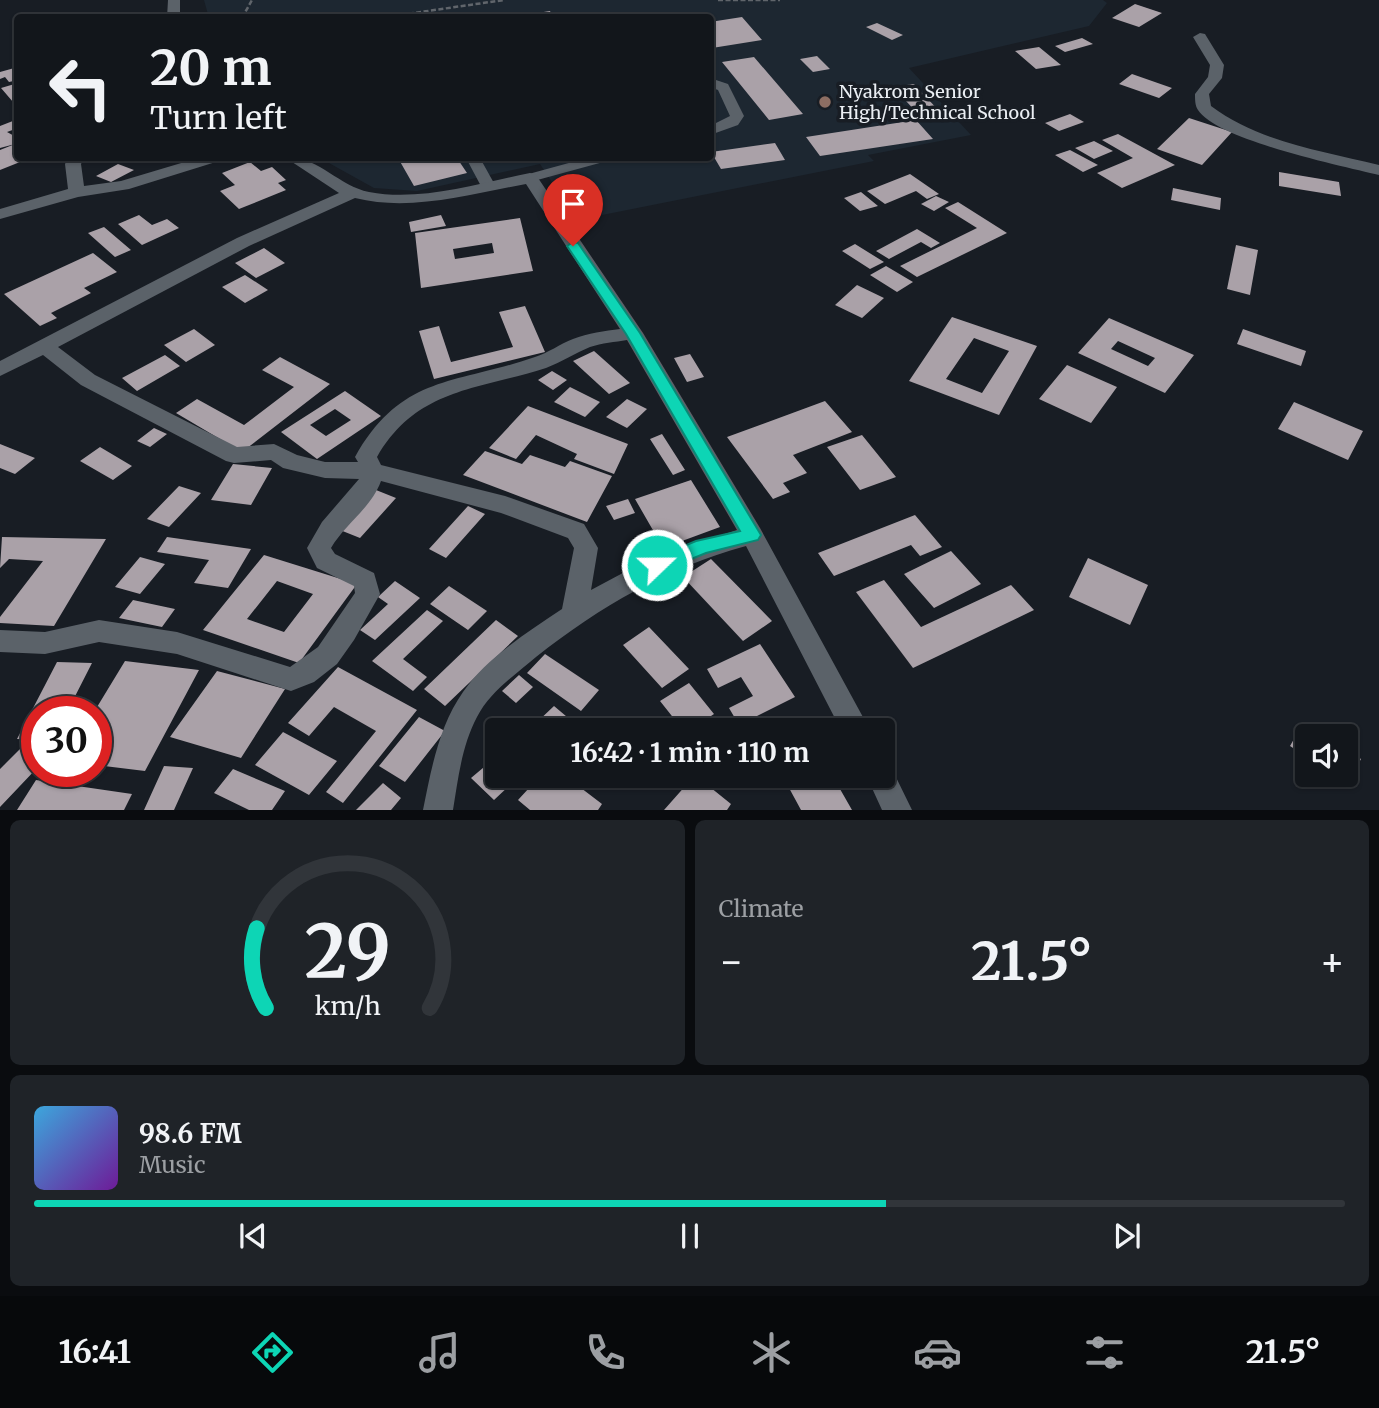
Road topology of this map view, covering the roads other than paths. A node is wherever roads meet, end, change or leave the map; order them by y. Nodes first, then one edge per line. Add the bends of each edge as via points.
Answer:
1 (1200, 37) dead end
2 (714, 84) edge
3 (714, 129) edge
4 (75, 161) edge
5 (203, 161) edge
6 (299, 161) edge
7 (475, 161) edge
8 (591, 161) edge
9 (1379, 170) edge
10 (530, 178) junction
11 (487, 185) junction
12 (77, 192) junction
13 (353, 193) junction
14 (0, 214) edge
15 (633, 333) junction
16 (47, 347) junction
17 (0, 369) edge
18 (373, 471) junction
19 (752, 535) junction
20 (574, 612) junction
21 (0, 641) edge
22 (850, 718) edge
23 (887, 788) edge
24 (438, 810) edge
25 (898, 810) edge

1 - 9 street via 1217,65 1215,78 1202,94 1204,108 1220,120 1273,144
2 - 3 lane via 723,87 737,116
4 - 12 street
5 - 12 street via 123,186
6 - 13 street
7 - 11 lane
8 - 10 lane
10 - 11 street
10 - 15 street
11 - 13 street via 404,198
12 - 14 street
13 - 16 street via 243,242
15 - 18 street via 586,342 541,363 446,387 415,400 375,436 366,457
15 - 19 street
16 - 17 street
16 - 18 street via 88,380 234,455 274,452 291,462 325,470
18 - 20 street via 505,505 576,531 586,548
18 - 21 street via 369,485 330,528 319,548 326,561 365,580 368,594 324,662 309,674 291,679 177,643 99,631 45,643
19 - 20 street via 703,547 634,575
19 - 22 street
20 - 24 street via 493,677 469,705 453,740
23 - 25 street

